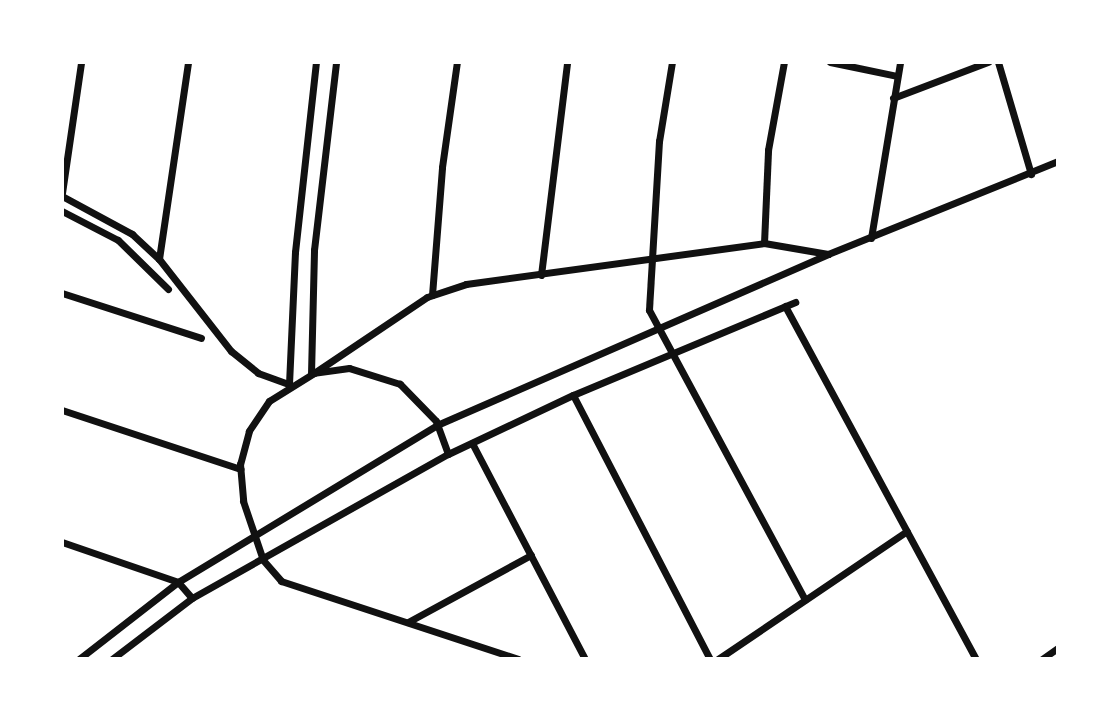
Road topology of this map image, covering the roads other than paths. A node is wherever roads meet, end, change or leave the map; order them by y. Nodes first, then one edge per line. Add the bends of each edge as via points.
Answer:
1 (81, 62) edge
2 (188, 62) edge
3 (316, 62) edge
4 (336, 62) edge
5 (457, 62) edge
6 (567, 62) edge
7 (672, 62) edge
8 (784, 62) edge
9 (830, 62) edge
10 (900, 62) edge
11 (988, 62) edge
12 (998, 62) edge
13 (897, 76) junction
14 (893, 98) junction
15 (1058, 161) edge
16 (1031, 174) junction
17 (62, 195) edge
18 (62, 211) edge
19 (871, 238) junction
20 (764, 243) junction
21 (828, 254) junction
22 (159, 259) junction
23 (651, 260) junction
24 (541, 275) junction
25 (168, 289) dead end
26 (62, 293) edge
27 (432, 295) junction
28 (795, 302) dead end
29 (785, 306) junction
30 (658, 325) junction
31 (201, 338) dead end
32 (675, 352) junction
33 (312, 373) junction
34 (289, 384) junction
35 (573, 395) junction
36 (62, 410) edge
37 (437, 425) junction
38 (472, 443) junction
39 (448, 454) junction
40 (240, 469) junction
41 (907, 531) junction
42 (254, 535) junction
43 (62, 542) edge
44 (531, 555) junction
45 (263, 560) junction
46 (178, 582) junction
47 (192, 598) junction
48 (805, 600) junction
49 (408, 622) junction
50 (1058, 648) edge
51 (79, 659) edge
52 (112, 659) edge
53 (518, 659) edge
54 (585, 659) edge
55 (710, 659) edge
56 (718, 659) edge
57 (976, 659) edge
58 (1042, 659) edge

1 - 17 street
2 - 22 street
3 - 34 street via 295,252
4 - 33 street via 314,250
5 - 27 street
6 - 24 street
7 - 23 street via 659,141
8 - 20 street via 768,150
9 - 13 street
10 - 13 street
11 - 14 street
12 - 16 street
13 - 14 street
14 - 19 street
15 - 16 street
16 - 19 street
17 - 22 street via 117,223
18 - 25 street via 118,240
19 - 21 street
20 - 21 street
20 - 23 street
21 - 30 street
22 - 34 street via 231,351 258,373
23 - 24 street
23 - 30 street via 649,310
24 - 27 street via 466,284
26 - 31 street
27 - 33 street
28 - 29 street
29 - 32 street
29 - 41 street
30 - 32 street
30 - 37 street
32 - 35 street
32 - 48 street
33 - 34 street
33 - 37 street via 349,368 384,376 414,394
34 - 40 street via 257,415
35 - 38 street
35 - 55 street
36 - 40 street
37 - 39 street
37 - 42 street
38 - 39 street
38 - 44 street
39 - 45 street
40 - 42 street
41 - 48 street
41 - 57 street
42 - 45 street
42 - 46 street
43 - 46 street
44 - 49 street
44 - 54 street
45 - 47 street
45 - 49 street via 281,581
46 - 47 street
46 - 51 street
47 - 52 street
48 - 56 street
49 - 53 street
50 - 58 street

